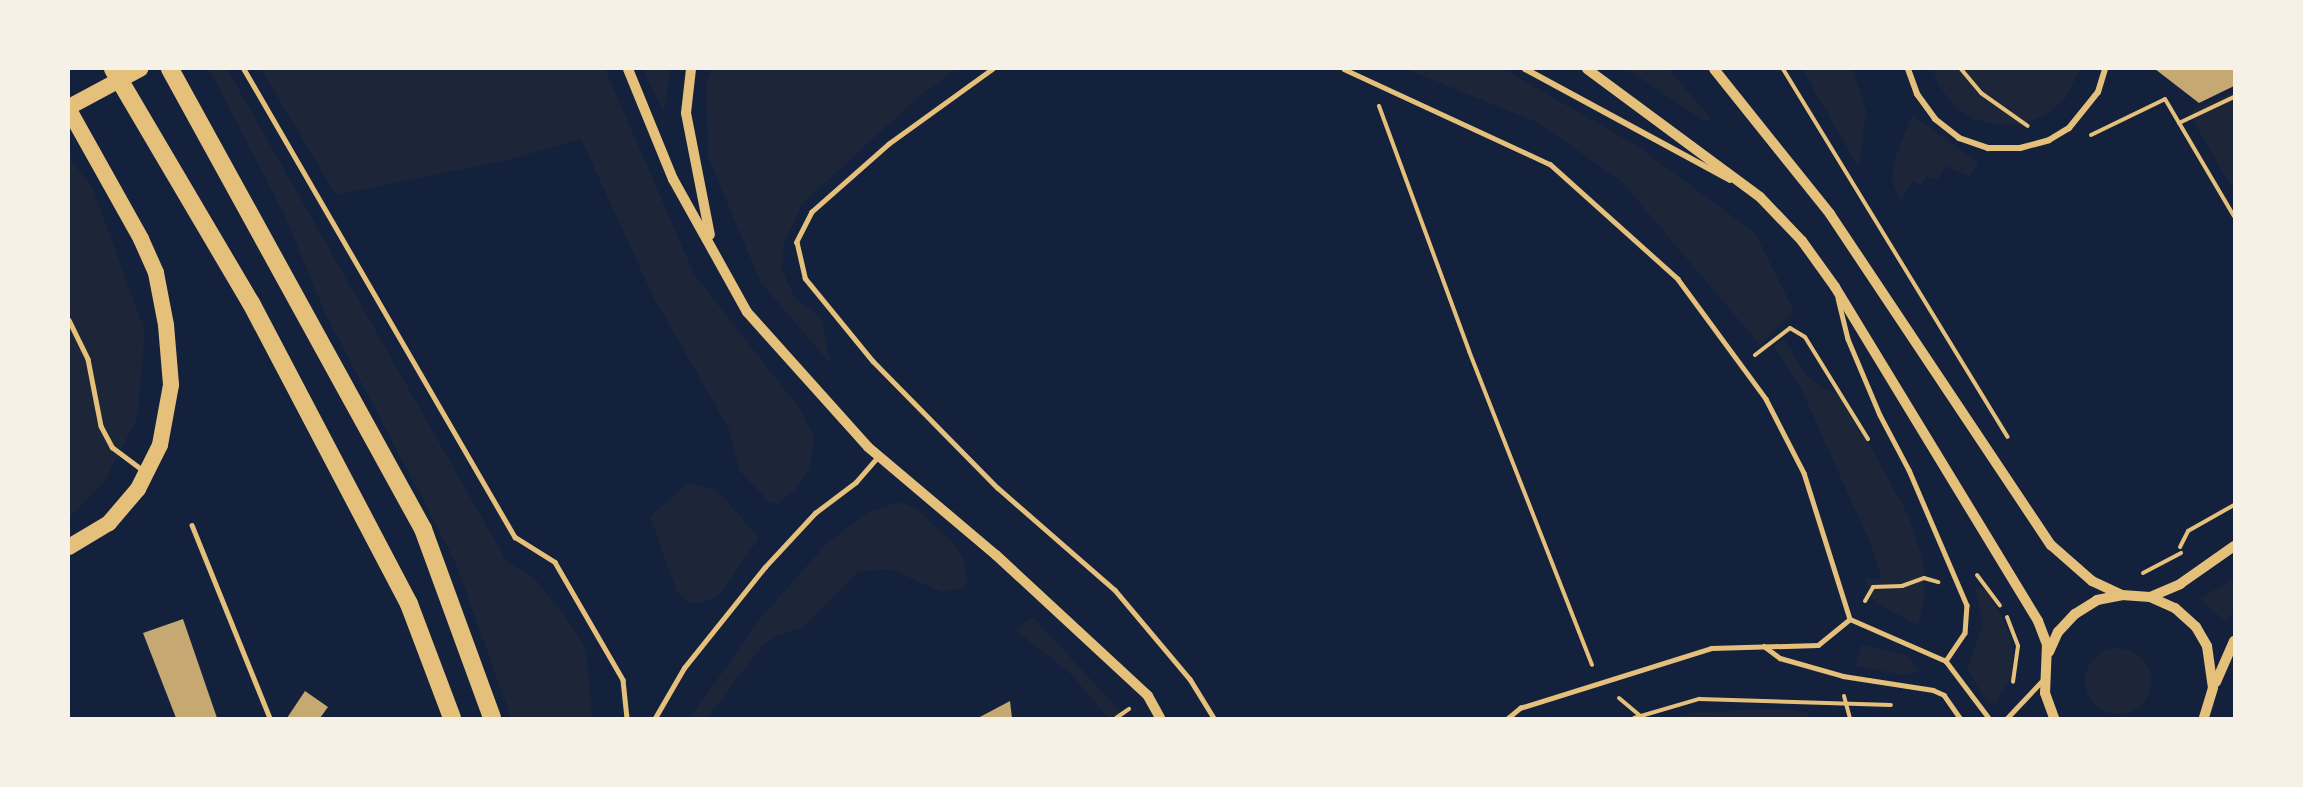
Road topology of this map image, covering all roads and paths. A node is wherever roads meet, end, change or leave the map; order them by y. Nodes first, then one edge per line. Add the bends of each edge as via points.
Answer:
1 (113, 69) edge
2 (140, 69) edge
3 (170, 69) edge
4 (244, 69) edge
5 (628, 69) edge
6 (691, 69) edge
7 (993, 69) edge
8 (1344, 69) edge
9 (1525, 69) edge
10 (1587, 69) edge
11 (1714, 69) edge
12 (1783, 69) edge
13 (1908, 69) edge
14 (1961, 69) edge
15 (2105, 69) edge
16 (1370, 80) junction
17 (2234, 97) edge
18 (69, 109) edge
19 (2179, 123) junction
20 (2084, 138) dead end
21 (2049, 140) junction
22 (1760, 197) junction
23 (2234, 216) edge
24 (712, 244) junction
25 (1835, 287) junction
26 (69, 320) edge
27 (1741, 365) junction
28 (1870, 441) dead end
29 (2013, 445) dead end
30 (879, 456) junction
31 (147, 474) junction
32 (2234, 506) edge
33 (192, 525) dead end
34 (2234, 546) edge
35 (69, 547) edge
36 (2180, 547) dead end
37 (2184, 552) dead end
38 (1977, 575) dead end
39 (1939, 576) dead end
40 (2138, 576) dead end
41 (1943, 583) dead end
42 (1873, 587) dead end
43 (2122, 595) junction
44 (2150, 597) junction
45 (1850, 619) junction
46 (1862, 625) junction
47 (2234, 642) edge
48 (1764, 646) junction
49 (2048, 655) junction
50 (1946, 661) junction
51 (2044, 673) junction
52 (1842, 676) junction
53 (1599, 683) junction
54 (2012, 686) dead end
55 (2213, 688) junction
56 (1844, 701) junction
57 (2211, 702) junction
58 (1899, 706) dead end
59 (1129, 709) dead end
60 (1642, 716) edge
61 (270, 718) edge
62 (452, 718) edge
63 (492, 718) edge
64 (627, 718) edge
65 (655, 718) edge
66 (1116, 718) edge
67 (1160, 718) edge
68 (1214, 718) edge
69 (1508, 718) edge
70 (1634, 718) edge
71 (1850, 718) edge
72 (1960, 718) edge
73 (1989, 718) edge
74 (2007, 718) edge
75 (2054, 718) edge
76 (2204, 718) edge
77 (2209, 718) edge

1 - 62 highway via 251,303 410,604
2 - 18 highway
3 - 63 highway via 423,529
4 - 64 lane via 515,537 555,562 623,680
5 - 24 street via 673,179
6 - 24 street via 686,113
7 - 68 lane via 889,144 812,213 797,242 805,278 873,361 990,480 1115,590 1190,679
8 - 16 lane
9 - 22 street
10 - 22 street via 1659,118
11 - 43 street via 1830,214 2051,545 2092,581
12 - 29 path
13 - 21 street via 1917,94 1935,119 1959,138 1988,148 2019,148
14 - 21 path via 1981,93
15 - 21 street via 2098,92 2085,112
16 - 27 lane via 1550,164 1678,279
16 - 53 path via 1469,351
17 - 19 path
18 - 31 highway via 156,273 166,325 171,385 160,445
19 - 20 path via 2165,99
19 - 23 path
22 - 25 street via 1802,241
24 - 30 street via 747,312
25 - 49 street via 2038,621
25 - 50 lane via 1848,339 1967,605 1965,633
26 - 31 lane via 88,359 93,400 111,447
27 - 28 path via 1790,328 1804,337
27 - 45 lane via 1766,399 1804,473
30 - 65 lane via 856,482 815,513 765,567 684,668
30 - 67 street via 996,555 1148,696
31 - 35 highway via 109,523
32 - 36 path via 2188,531
33 - 61 lane
34 - 44 street via 2180,584
37 - 40 path
38 - 54 path via 2013,630 2018,654
39 - 41 path
42 - 46 path via 1863,605
43 - 44 street
43 - 49 street via 2097,600 2075,614 2058,632
44 - 55 street via 2175,609 2196,627 2207,646
45 - 46 lane
45 - 48 lane via 1818,645
46 - 50 lane
47 - 55 street
48 - 52 lane via 1780,658
48 - 53 lane via 1711,648
49 - 51 street
50 - 73 lane
51 - 74 lane via 2034,693
51 - 75 street via 2045,693
52 - 56 path
52 - 72 lane via 1933,690 1944,695
53 - 69 lane via 1520,708
55 - 57 street
56 - 58 path
56 - 60 path via 1699,699
56 - 71 path
57 - 76 street
57 - 77 street
59 - 66 path
60 - 70 path

